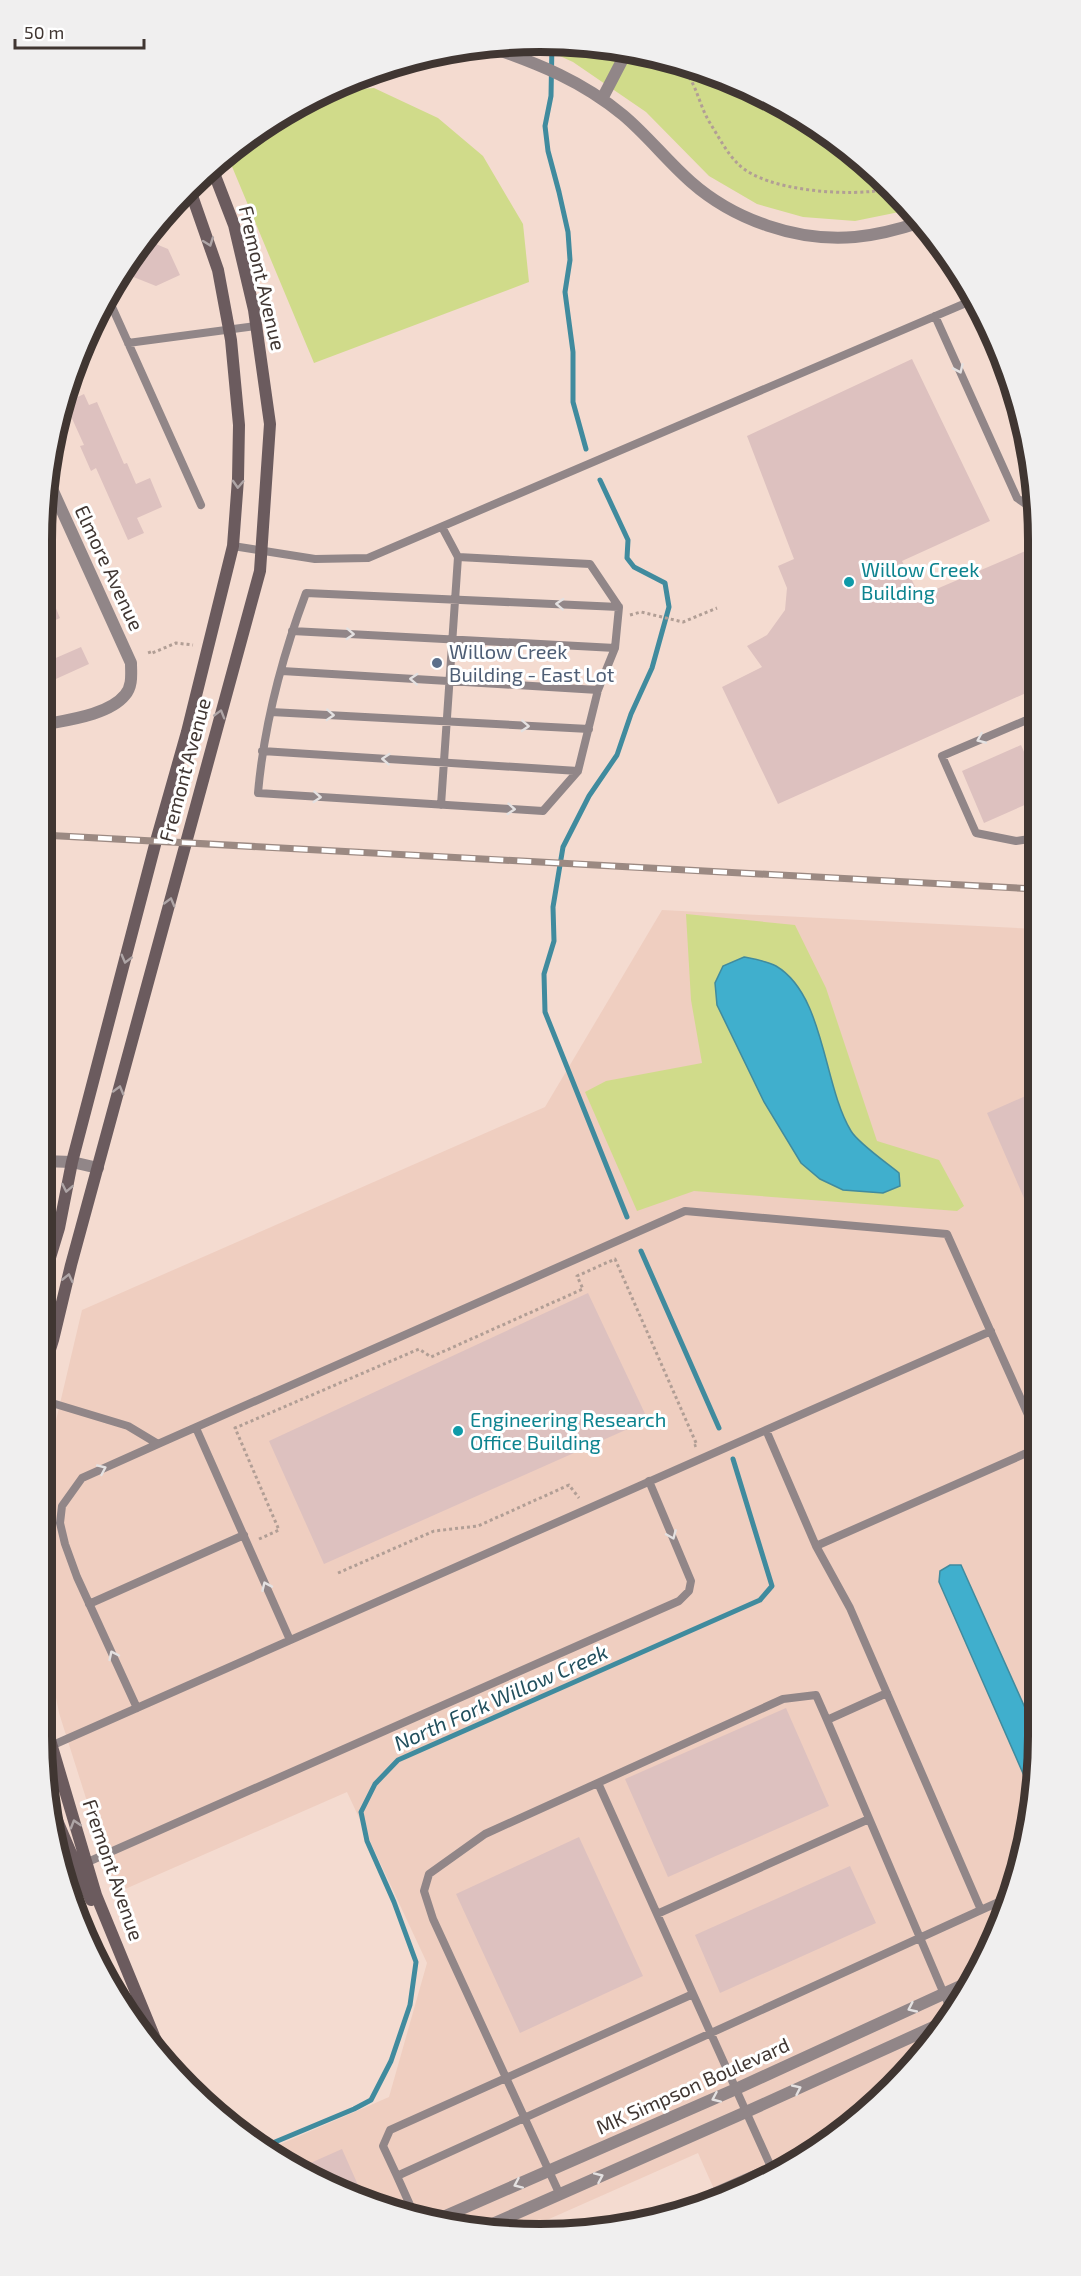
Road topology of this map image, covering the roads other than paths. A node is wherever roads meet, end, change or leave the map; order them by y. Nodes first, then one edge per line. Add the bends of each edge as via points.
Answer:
1 (510, 54) edge
2 (622, 60) edge
3 (602, 99) junction
4 (215, 177) edge
5 (193, 198) edge
6 (912, 225) edge
7 (966, 302) edge
8 (112, 307) edge
9 (935, 316) junction
10 (256, 326) junction
11 (229, 331) junction
12 (128, 343) junction
13 (55, 496) edge
14 (201, 505) dead end
15 (1027, 505) edge
16 (442, 527) junction
17 (233, 546) junction
18 (262, 549) junction
19 (458, 557) junction
20 (456, 599) junction
21 (619, 607) junction
22 (292, 631) junction
23 (453, 640) junction
24 (615, 648) junction
25 (282, 671) junction
26 (450, 681) junction
27 (598, 690) junction
28 (272, 712) junction
29 (1028, 719) edge
30 (447, 722) junction
31 (52, 723) edge
32 (589, 729) junction
33 (262, 751) junction
34 (445, 763) junction
35 (578, 771) junction
36 (441, 805) junction
37 (1028, 839) edge
38 (52, 1161) edge
39 (72, 1162) junction
40 (98, 1168) junction
41 (52, 1251) edge
42 (991, 1330) junction
43 (52, 1343) edge
44 (52, 1403) edge
45 (1028, 1414) edge
46 (196, 1428) junction
47 (766, 1430) junction
48 (158, 1444) junction
49 (1028, 1452) edge
50 (650, 1481) junction
51 (244, 1535) junction
52 (816, 1546) junction
53 (89, 1604) junction
54 (290, 1640) junction
55 (887, 1693) junction
56 (137, 1708) junction
57 (827, 1720) junction
58 (53, 1745) edge
59 (54, 1768) edge
60 (598, 1783) junction
61 (869, 1819) junction
62 (61, 1828) edge
63 (82, 1864) junction
64 (999, 1902) edge
65 (981, 1910) junction
66 (657, 1914) junction
67 (920, 1938) junction
68 (959, 1987) edge
69 (693, 1994) junction
70 (944, 1994) junction
71 (948, 2004) edge
72 (932, 2028) edge
73 (152, 2032) edge
74 (711, 2033) junction
75 (506, 2078) junction
76 (736, 2089) junction
77 (746, 2112) junction
78 (525, 2118) junction
79 (770, 2165) edge
80 (549, 2171) junction
81 (397, 2176) junction
82 (560, 2194) junction
83 (410, 2206) edge
84 (449, 2215) edge
85 (499, 2221) edge

1 - 3 street via 561,74
2 - 3 street
3 - 6 street via 692,183 759,224 806,235 854,237
4 - 10 street, Fremont Avenue via 234,225
5 -> 11 street, Fremont Avenue via 219,270
7 - 9 lane
8 - 12 lane
9 -> 15 lane via 1017,498
9 - 16 lane
10 - 11 lane
10 - 18 street, Fremont Avenue via 270,424
11 - 12 lane
11 -> 17 street, Fremont Avenue via 239,425
12 - 14 lane
13 - 31 street, Elmore Avenue via 131,663 131,682 127,694 112,706
16 - 18 lane via 368,558 315,559
16 - 19 lane
17 - 18 lane
17 -> 39 street, Fremont Avenue
40 -> 18 street, Fremont Avenue via 260,571
19 - 20 lane
19 - 21 lane via 590,564
21 -> 20 lane
20 - 22 lane via 306,593
20 - 23 lane
21 - 24 lane
22 -> 23 lane
22 - 25 lane
23 - 24 lane
23 - 26 lane
24 - 27 lane
26 -> 25 lane
25 - 28 lane
26 - 27 lane
26 - 30 lane
27 - 32 lane
28 -> 30 lane
28 - 33 lane
29 -> 37 lane via 942,756 976,833 1016,841
30 -> 32 lane
30 - 34 lane
32 - 35 lane
34 -> 33 lane
33 -> 36 lane via 258,793
34 - 35 lane
34 - 36 lane
36 -> 35 lane via 543,811
38 - 39 street
39 - 40 street
39 -> 41 street, Fremont Avenue
43 -> 40 street, Fremont Avenue
42 - 45 lane
42 - 46 lane via 947,1234 685,1211
42 - 47 lane
44 - 48 lane via 128,1426
46 - 48 lane
46 - 51 lane
47 - 50 lane
47 - 52 lane
53 -> 48 lane via 65,1544 60,1523 62,1506 82,1478
49 - 52 lane
50 - 54 lane
50 -> 63 lane via 691,1581 689,1591 679,1601
51 - 53 lane
54 -> 51 lane
52 - 55 lane via 850,1608
56 -> 53 lane
54 - 56 lane
55 - 57 lane
55 - 65 lane
56 - 58 lane
57 - 60 lane via 816,1695 783,1698
57 - 61 lane
63 -> 59 street, Fremont Avenue
60 - 66 lane
60 - 75 lane via 485,1833 429,1874 424,1891 433,1918
61 - 66 lane
61 - 67 lane
62 - 63 street
63 - 73 street, Fremont Avenue
64 - 65 lane
65 - 67 lane
66 - 69 lane
67 - 70 lane
67 - 74 lane
68 - 70 street, MK Simpson Boulevard
69 - 74 lane
69 - 75 lane
70 - 71 lane
70 -> 76 street, MK Simpson Boulevard
77 -> 72 street
74 - 76 lane
74 - 78 lane
75 - 78 lane
75 - 81 lane via 390,2130 383,2146
76 - 77 lane
76 -> 80 street, MK Simpson Boulevard
77 - 79 lane
82 -> 77 street
78 - 80 lane
78 - 81 lane
80 - 82 lane
80 -> 84 street, MK Simpson Boulevard
81 - 83 lane
82 - 85 street

